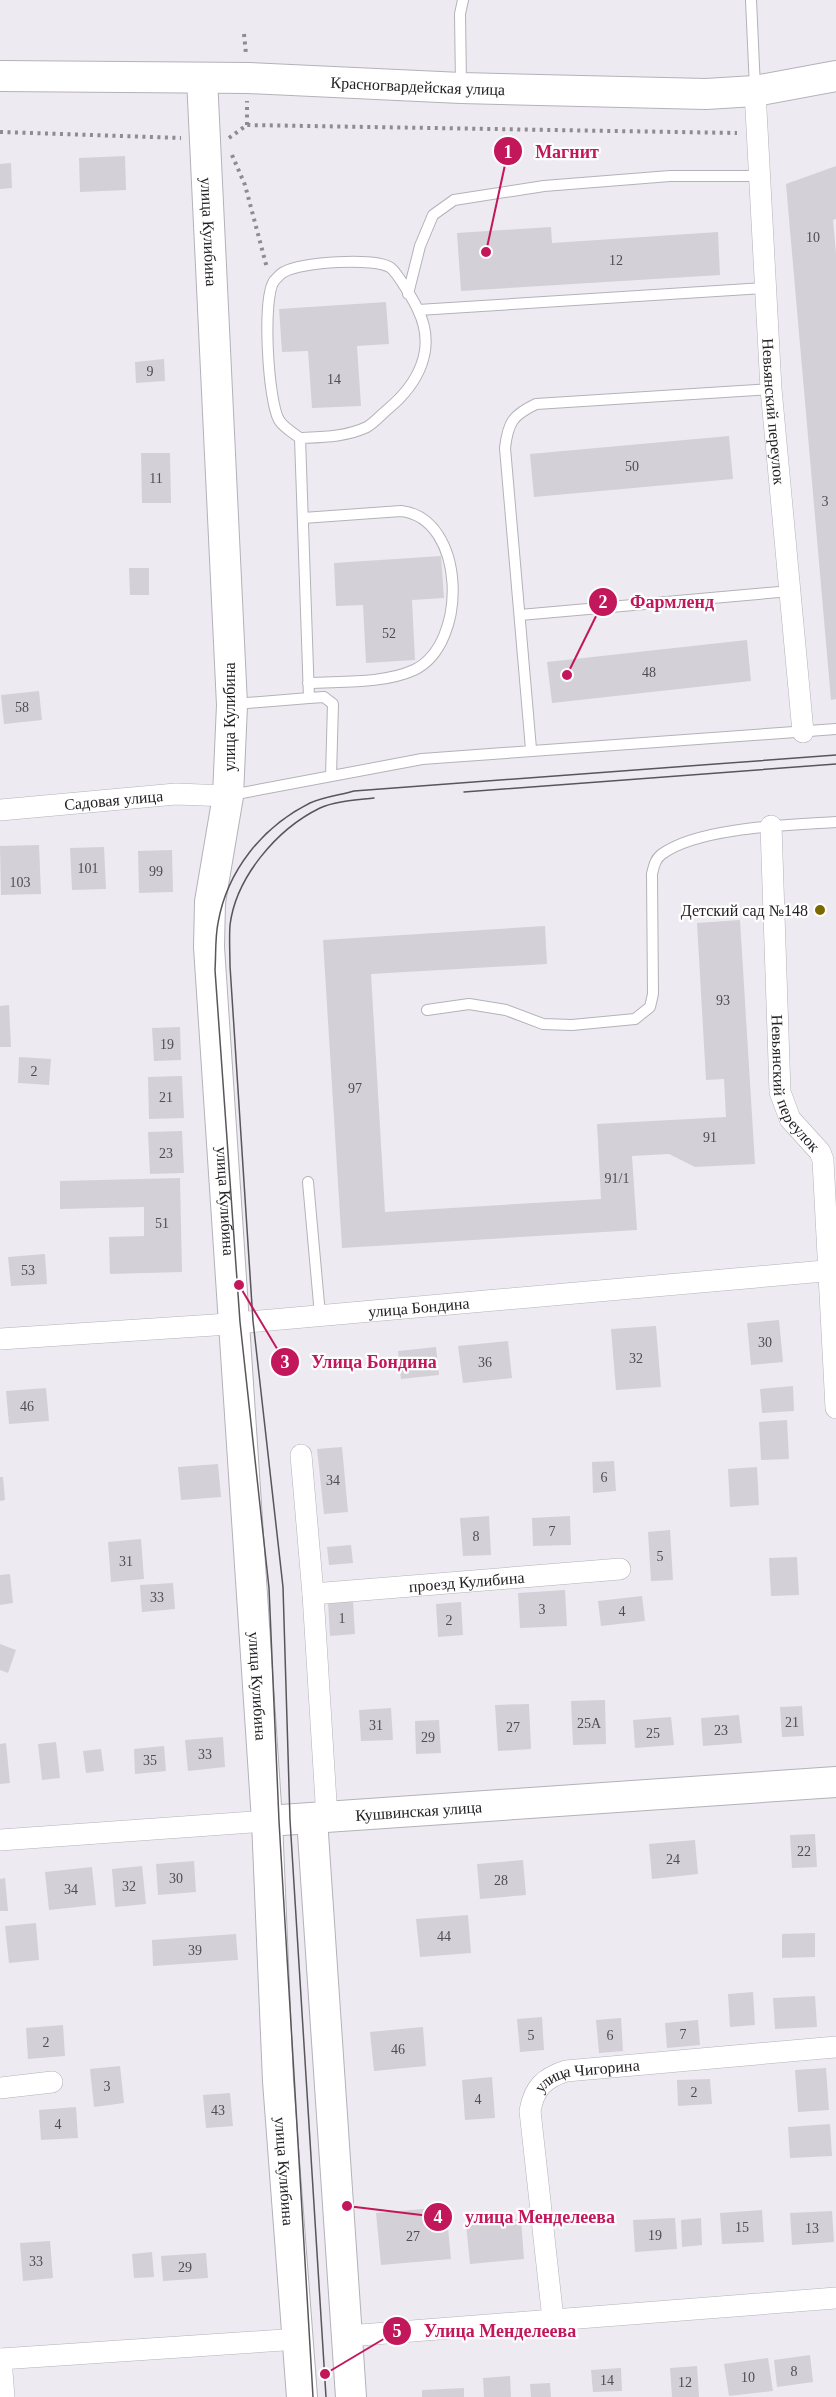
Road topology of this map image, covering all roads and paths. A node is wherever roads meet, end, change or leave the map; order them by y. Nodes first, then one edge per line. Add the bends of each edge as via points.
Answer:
1 (463, 0) edge
2 (751, 0) edge
3 (0, 76) edge
4 (836, 76) edge
5 (202, 78) junction
6 (460, 88) junction
7 (755, 91) junction
8 (0, 132) edge
9 (756, 134) junction
10 (189, 142) junction
11 (758, 176) junction
12 (274, 282) junction
13 (765, 288) junction
14 (408, 294) junction
15 (418, 310) junction
16 (771, 389) junction
17 (300, 438) junction
18 (303, 518) junction
19 (791, 591) junction
20 (520, 615) junction
21 (308, 683) junction
22 (309, 698) junction
23 (232, 705) junction
24 (836, 729) edge
25 (803, 732) junction
26 (531, 749) junction
27 (331, 776) junction
28 (228, 796) junction
29 (0, 810) edge
30 (836, 822) edge
31 (771, 826) junction
32 (427, 1010) dead end
33 (308, 1182) dead end
34 (833, 1270) edge
35 (320, 1316) junction
36 (234, 1323) junction
37 (0, 1339) edge
38 (836, 1408) edge
39 (300, 1455) dead end
40 (620, 1569) dead end
41 (313, 1593) junction
42 (836, 1782) edge
43 (320, 1818) junction
44 (267, 1821) junction
45 (0, 1840) edge
46 (836, 2047) edge
47 (52, 2082) dead end
48 (0, 2088) edge
49 (836, 2298) edge
50 (553, 2319) junction
51 (348, 2336) junction
52 (299, 2339) junction
53 (0, 2359) edge
54 (4, 2397) edge
55 (302, 2397) edge
56 (351, 2397) edge

1 - 6 lane
2 - 7 lane
3 - 5 main road, Красногвардейская улица
4 - 7 main road, Красногвардейская улица
5 - 6 main road, Красногвардейская улица
5 - 10 main road, улица Кулибина
6 - 7 main road, Красногвардейская улица via 706,94
7 - 9 street, Невьянский переулок
8 - 10 path
9 - 11 street, Невьянский переулок
9 - 12 path via 247,125 226,140
10 - 23 main road, улица Кулибина
11 - 13 street, Невьянский переулок
11 - 14 lane via 670,176 544,186 454,200 433,215 420,246
12 - 14 lane via 295,268 375,261 392,268
12 - 17 lane via 266,317 274,404 279,420
13 - 15 lane
13 - 16 street, Невьянский переулок
14 - 15 lane
15 - 17 lane via 427,343 424,361 415,382 401,399 367,427 336,436
16 - 19 street, Невьянский переулок
16 - 20 lane via 536,404 519,412 510,423 505,448
17 - 18 lane
18 - 21 lane
18 - 21 lane via 416,513 431,525 448,553 454,601 446,631 432,657 414,670 384,677
19 - 20 lane
19 - 25 street, Невьянский переулок
20 - 26 lane
21 - 22 lane
22 - 23 lane
22 - 27 lane via 324,697 333,704
23 - 28 main road, улица Кулибина
24 - 25 lane
25 - 26 lane
26 - 27 lane via 422,759
27 - 28 lane
28 - 29 street, Садовая улица via 176,794
28 - 36 main road, улица Кулибина via 210,902 209,947
30 - 31 lane
31 - 32 lane via 708,837 663,854 654,862 653,994 650,1007 635,1019 543,1024 506,1010 469,1004
31 - 34 street, Невьянский переулок via 780,1092 790,1119 823,1160
33 - 35 lane
34 - 35 street, улица Бондина
34 - 38 street, Невьянский переулок
35 - 36 street, улица Бондина
36 - 37 street, улица Бондина
36 - 44 main road, улица Кулибина
39 - 41 street
40 - 41 street, проезд Кулибина
41 - 43 street
42 - 43 main road, Кушвинская улица
43 - 44 main road, Кушвинская улица
43 - 51 main road
44 - 45 street, Кушвинская улица
44 - 52 main road, улица Кулибина via 278,2081
46 - 50 street, улица Чигорина via 566,2071 541,2084 533,2094 530,2110
47 - 48 street
49 - 50 street
50 - 51 street
51 - 56 main road
52 - 53 street
52 - 55 main road, улица Кулибина
53 - 54 street

